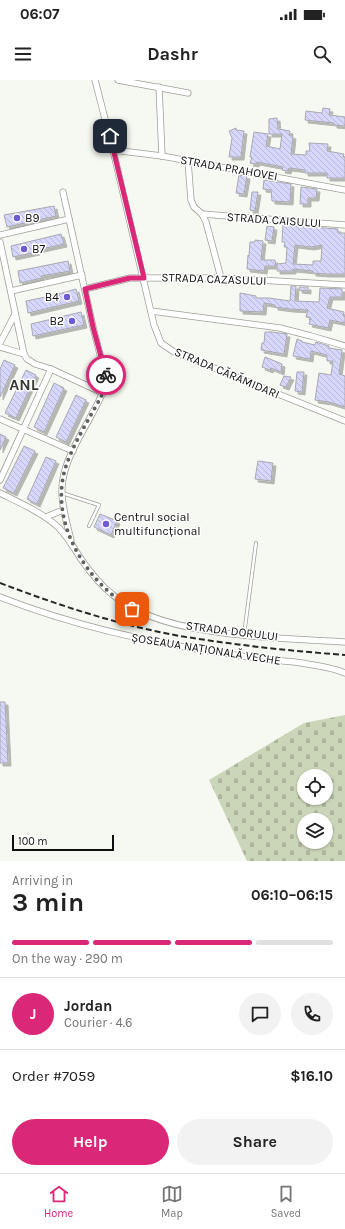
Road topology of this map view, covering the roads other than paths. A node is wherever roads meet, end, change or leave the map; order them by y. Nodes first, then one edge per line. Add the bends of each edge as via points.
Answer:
1 (95, 80) edge
2 (118, 80) edge
3 (159, 87) junction
4 (188, 93) dead end
5 (113, 150) junction
6 (162, 156) junction
7 (188, 160) junction
8 (345, 190) edge
9 (63, 192) dead end
10 (202, 214) junction
11 (70, 219) junction
12 (345, 225) edge
13 (0, 235) edge
14 (0, 242) edge
15 (82, 275) junction
16 (144, 278) junction
17 (221, 278) junction
18 (345, 285) edge
19 (85, 289) junction
20 (11, 291) junction
21 (151, 311) junction
22 (15, 313) junction
23 (0, 343) edge
24 (345, 346) edge
25 (0, 347) edge
26 (24, 354) junction
27 (103, 365) junction
28 (51, 368) junction
29 (88, 385) junction
30 (103, 393) junction
31 (0, 419) edge
32 (345, 421) edge
33 (24, 430) junction
34 (72, 451) junction
35 (0, 480) edge
36 (0, 493) edge
37 (62, 493) junction
38 (63, 510) junction
39 (46, 517) junction
40 (89, 526) dead end
41 (72, 543) junction
42 (256, 543) dead end
43 (0, 597) edge
44 (244, 635) junction
45 (345, 642) edge
46 (345, 673) edge

1 - 5 street, STRADA CĂRĂMIDARI
2 - 3 street
3 - 4 street
3 - 6 street
5 - 6 street, STRADA PRAHOVEI
5 - 16 street, STRADA CĂRĂMIDARI
6 - 7 street, STRADA PRAHOVEI
7 - 8 street, STRADA PRAHOVEI
7 - 10 street via 191,200
9 - 11 street
10 - 12 street, STRADA CAISULUI
10 - 17 street
11 - 13 street
11 - 15 street
14 - 20 street
15 - 19 street
15 - 20 street
16 - 17 street, STRADA CAZASULUI
16 - 19 street, STRADA CAZASULUI via 130,278
16 - 21 street, STRADA CĂRĂMIDARI
17 - 18 street, STRADA CAZASULUI
19 - 27 street
20 - 22 street
21 - 24 street via 280,328
21 - 32 street, STRADA CĂRĂMIDARI via 161,343 174,352
22 - 23 street
22 - 26 street
25 - 26 street
26 - 28 street via 36,364
27 - 29 street via 98,377
27 - 30 street via 106,380
28 - 29 street
28 - 33 street
29 - 30 street
30 - 34 street
31 - 33 street
33 - 34 street
33 - 35 street
34 - 37 street via 64,473
36 - 39 street, STRADA DORULUI
37 - 38 street
37 - 40 lane via 99,505
38 - 39 street
38 - 41 street
39 - 41 street, STRADA DORULUI
41 - 44 street, STRADA DORULUI via 102,585 132,609 175,624
42 - 44 lane
43 - 46 street, ȘOSEAUA NAȚIONALĂ VECHE via 128,637 324,666
44 - 45 street, STRADA DORULUI

